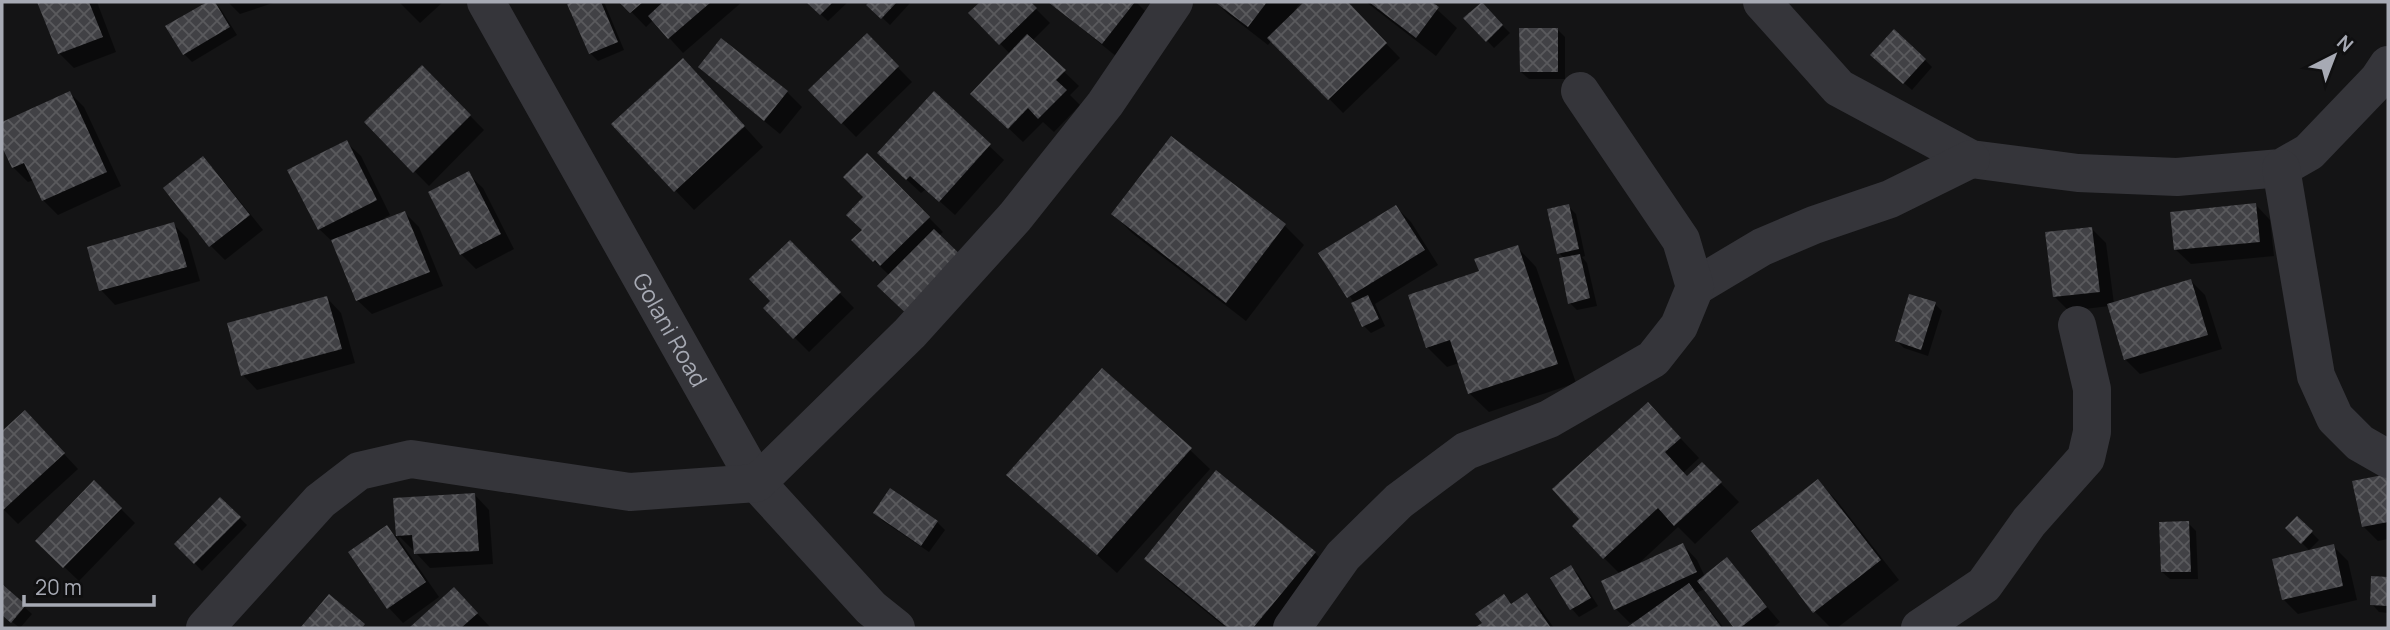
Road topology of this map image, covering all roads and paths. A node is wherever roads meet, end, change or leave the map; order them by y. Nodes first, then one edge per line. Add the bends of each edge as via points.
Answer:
1 (486, 2) edge
2 (1174, 2) edge
3 (1762, 2) edge
4 (2388, 65) edge
5 (1580, 91) dead end
6 (1971, 159) junction
7 (2281, 169) junction
8 (1695, 287) junction
9 (2077, 325) dead end
10 (2388, 459) edge
11 (757, 484) junction
12 (205, 628) edge
13 (896, 628) edge
14 (1292, 628) edge
15 (1920, 628) edge

1 - 11 street, Golani Road
2 - 11 street via 1105,104 1015,217 910,333
3 - 6 street via 1839,88
4 - 7 street via 2309,152
5 - 8 street via 1681,240
6 - 7 street via 2078,173 2164,177
6 - 8 street via 1890,199 1762,247
7 - 10 street via 2316,376 2335,418 2360,443
8 - 14 street via 1679,326 1653,359 1549,419 1466,451 1399,501 1343,556
9 - 15 street via 2092,389 2092,432 2086,458 2029,522 1983,585
11 - 12 street via 630,492 411,459 359,471 320,501
11 - 13 street, Golani Road via 871,608

